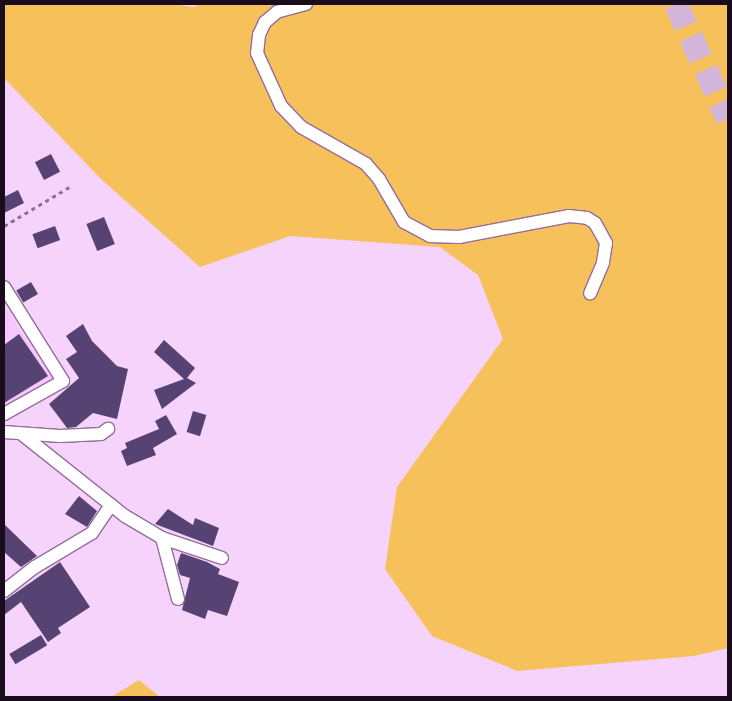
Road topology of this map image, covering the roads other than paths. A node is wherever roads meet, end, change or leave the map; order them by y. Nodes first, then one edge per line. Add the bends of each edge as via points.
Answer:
1 (306, 4) edge
2 (4, 287) edge
3 (590, 293) dead end
4 (4, 414) edge
5 (108, 430) dead end
6 (4, 432) edge
7 (23, 435) junction
8 (111, 506) junction
9 (162, 538) junction
10 (222, 558) dead end
11 (4, 591) edge
12 (178, 599) dead end

1 - 3 street via 277,12 265,22 259,35 257,53 281,106 301,127 366,164 379,178 404,222 430,236 459,237 569,216 587,218 595,223 606,244 603,263
2 - 4 street via 63,382
5 - 7 street via 101,434
6 - 7 street
7 - 8 street
8 - 9 street
8 - 11 street via 92,533 35,567
9 - 10 street
9 - 12 street

